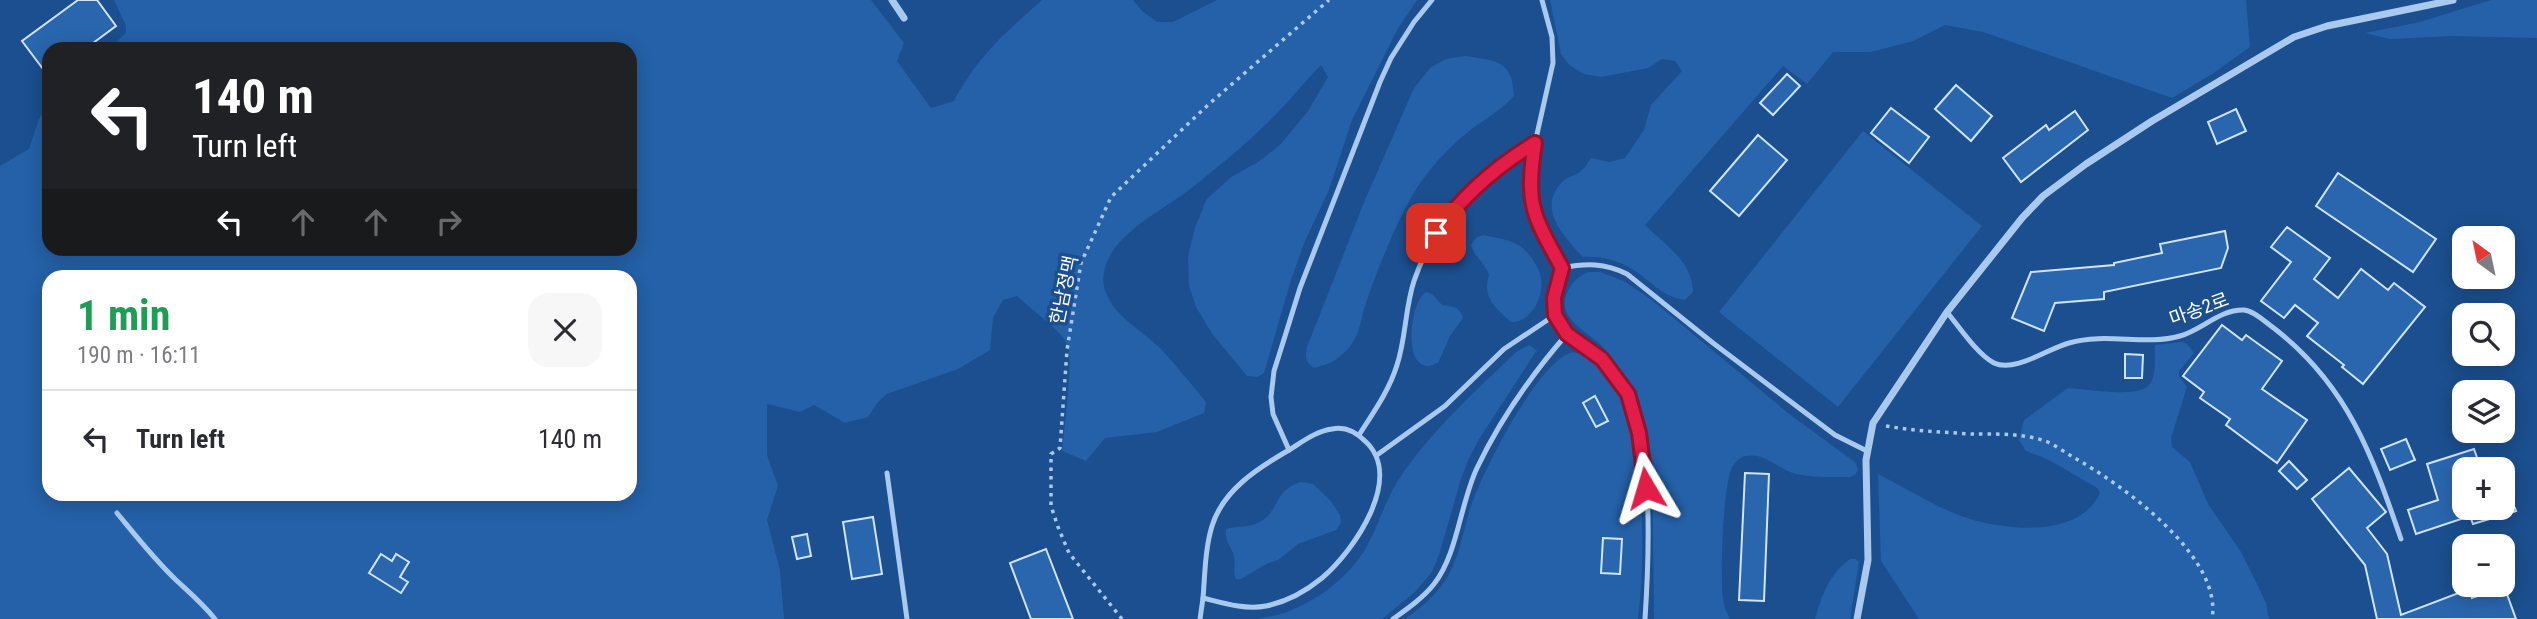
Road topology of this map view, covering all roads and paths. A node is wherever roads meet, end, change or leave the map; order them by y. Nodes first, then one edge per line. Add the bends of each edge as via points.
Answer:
1 (892, 0) edge
2 (1329, 0) edge
3 (1432, 0) edge
4 (1542, 0) edge
5 (2454, 0) edge
6 (904, 18) dead end
7 (1535, 143) junction
8 (1562, 268) junction
9 (1947, 312) junction
10 (1555, 315) junction
11 (1567, 334) junction
12 (1873, 423) junction
13 (1359, 435) junction
14 (1289, 450) junction
15 (1867, 451) junction
16 (1377, 454) junction
17 (887, 473) dead end
18 (117, 513) dead end
19 (2401, 540) dead end
20 (1203, 598) junction
21 (215, 619) edge
22 (907, 619) edge
23 (1122, 619) edge
24 (1200, 619) edge
25 (1392, 619) edge
26 (1645, 619) edge
27 (1857, 619) edge
28 (2212, 619) edge

1 - 6 street
2 - 23 path, 한남정맥 via 1111,197 1081,263 1067,350 1060,448 1051,454 1051,506 1069,553
3 - 14 lane via 1391,58 1380,82 1289,322 1271,397
4 - 7 lane via 1553,63
5 - 9 street via 2294,37 2152,121 2043,196
7 - 8 lane via 1531,204
7 - 13 lane via 1488,174 1436,233 1413,284 1394,373
8 - 10 lane
8 - 15 lane via 1598,264 1627,274 1835,435
9 - 12 street
9 - 19 lane, 마송2로 via 1983,355 2003,365 2091,338 2180,336 2233,311 2247,310 2290,341 2329,381 2354,420
10 - 11 lane
10 - 16 lane via 1504,349 1445,405
11 - 25 lane via 1487,448 1438,577
11 - 26 lane via 1589,348 1617,377 1635,413 1647,503
12 - 15 street
12 - 28 path via 2045,441 2098,471 2128,492 2182,544 2211,592
13 - 14 lane via 1345,428 1332,429
13 - 16 lane
14 - 20 lane via 1253,473 1218,511 1208,546
15 - 27 street via 1868,560
16 - 20 lane via 1380,480 1369,515 1350,548 1323,577 1289,599 1267,606
17 - 22 lane
18 - 21 lane
20 - 24 lane

